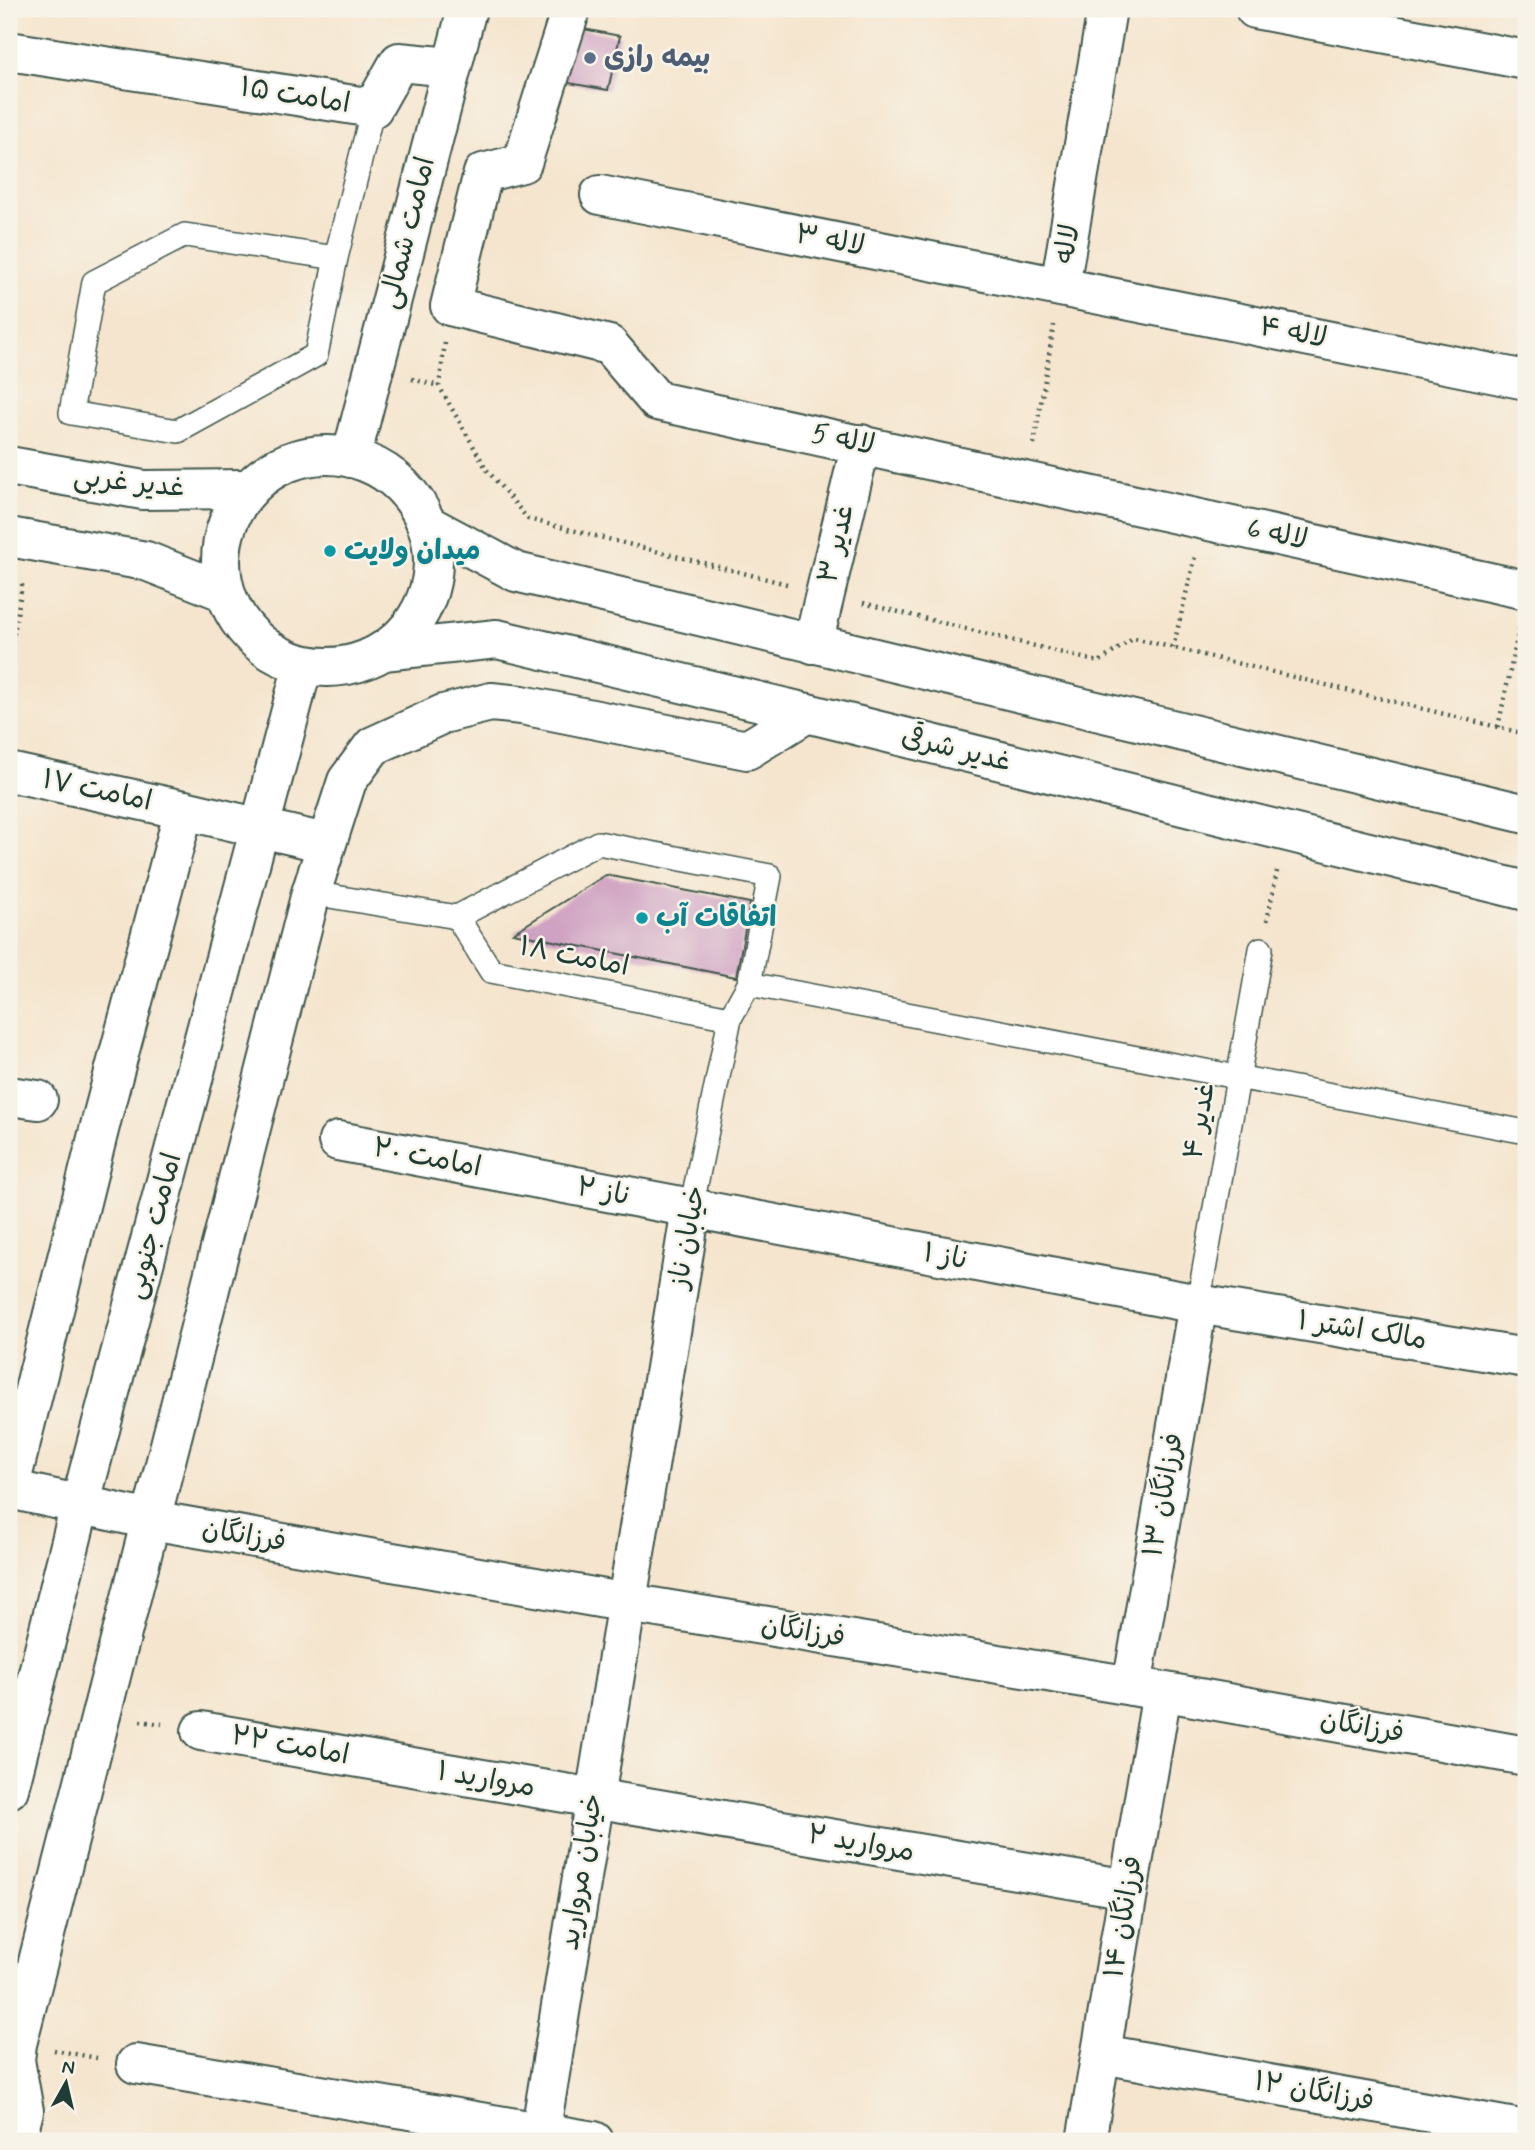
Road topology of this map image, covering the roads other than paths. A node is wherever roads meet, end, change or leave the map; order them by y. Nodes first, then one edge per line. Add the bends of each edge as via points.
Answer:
1 (467, 9) edge
2 (571, 9) edge
3 (1107, 9) edge
4 (1255, 9) edge
5 (9, 51) edge
6 (1526, 60) edge
7 (451, 67) junction
8 (373, 108) junction
9 (600, 195) dead end
10 (336, 258) junction
11 (1060, 286) junction
12 (1526, 380) edge
13 (861, 444) junction
14 (351, 457) junction
15 (9, 466) edge
16 (1028, 480) joint
17 (249, 489) junction
18 (426, 524) junction
19 (19, 539) edge
20 (225, 592) junction
21 (1523, 607) edge
22 (813, 644) junction
23 (383, 651) junction
24 (303, 664) junction
25 (807, 713) junction
26 (9, 772) edge
27 (184, 810) junction
28 (1526, 814) edge
29 (260, 827) junction
30 (325, 843) junction
31 (1526, 891) edge
32 (311, 893) junction
33 (457, 917) junction
34 (1261, 949) road end
35 (749, 984) junction
36 (730, 1018) junction
37 (1238, 1077) junction
38 (1526, 1132) edge
39 (338, 1141) dead end
40 (515, 1175) joint
41 (691, 1209) junction
42 (1198, 1304) junction
43 (1526, 1358) edge
44 (9, 1489) edge
45 (80, 1505) junction
46 (151, 1520) junction
47 (628, 1604) junction
48 (1147, 1689) junction
49 (201, 1731) road end
50 (1526, 1756) edge
51 (378, 1761) joint
52 (9, 1789) edge
53 (594, 1798) junction
54 (1128, 1889) junction
55 (1102, 2054) junction
56 (136, 2064) road end
57 (1526, 2130) edge
58 (540, 2137) edge
59 (16, 2141) edge
60 (594, 2141) edge
61 (1086, 2141) edge

1 - 7 street, امامت شمالی
2 - 13 street, لاله 5 via 522,163 483,173 450,306 609,345 657,401
3 - 11 street, لاله
4 - 6 street
5 - 8 street, امامت ۱۵
7 - 8 street, امامت ۱۵ via 399,62
7 - 14 street, امامت شمالی
8 - 10 lane
9 - 11 street, لاله ۳
10 - 10 lane via 185,235 94,282 71,413 178,430 316,355
11 - 12 street, لاله ۴
13 - 16 street, لاله 5
13 - 22 street, غدیر ۳
14 - 17 street via 323,455 296,460 270,471
14 - 18 street via 400,484 418,505
15 - 17 street, غدیر غربی via 143,490
16 - 21 street, لاله 6 via 1204,519
17 - 20 street via 233,511 223,537 220,565
18 - 22 street via 516,572
18 - 23 street via 433,558 431,585 405,634
19 - 20 street via 146,561
20 - 24 street via 236,617 254,638 277,655
22 - 28 street
23 - 24 street via 358,663 331,667
23 - 25 street, غدیر شرقی via 497,639
24 - 29 street, امامت جنوبی
25 - 30 street via 747,750 522,705 491,702 443,714 373,746 347,781
25 - 31 street, غدیر شرقی
26 - 27 street, امامت ۱۷
27 - 29 street, امامت ۱۷
27 - 44 street
29 - 30 street, امامت ۱۷
29 - 45 street, امامت جنوبی
30 - 32 street
32 - 33 lane
32 - 46 street
33 - 35 lane, خیابان ناز via 598,843 770,876
33 - 36 lane, امامت ۱۸ via 491,971
34 - 37 lane, غدیر ۴
35 - 36 lane, خیابان ناز
35 - 37 lane
36 - 41 lane, خیابان ناز
37 - 38 lane
37 - 42 lane, غدیر ۴
39 - 40 street, امامت ۲۰
40 - 41 street, ناز ۲
41 - 42 street, ناز ۱
41 - 47 street, خیابان ناز
42 - 43 street, مالک اشتر ۱
42 - 48 street, فرزانگان ۱۳
44 - 45 street, فرزانگان
45 - 46 street, فرزانگان
45 - 52 street, امامت جنوبی
46 - 47 street, فرزانگان
46 - 59 street via 17,2044 15,2060 24,2110
47 - 48 street, فرزانگان
47 - 53 street, خیابان مروارید
48 - 50 street, فرزانگان
48 - 54 street, فرزانگان ۱۴
49 - 51 street, امامت ۲۲
51 - 53 street, مروارید ۱
53 - 54 street, مروارید ۲
53 - 58 street, خیابان مروارید
54 - 55 street, فرزانگان ۱۴
55 - 57 street, فرزانگان ۱۲
55 - 61 street, فرزانگان ۱۴
56 - 58 street
58 - 60 street

